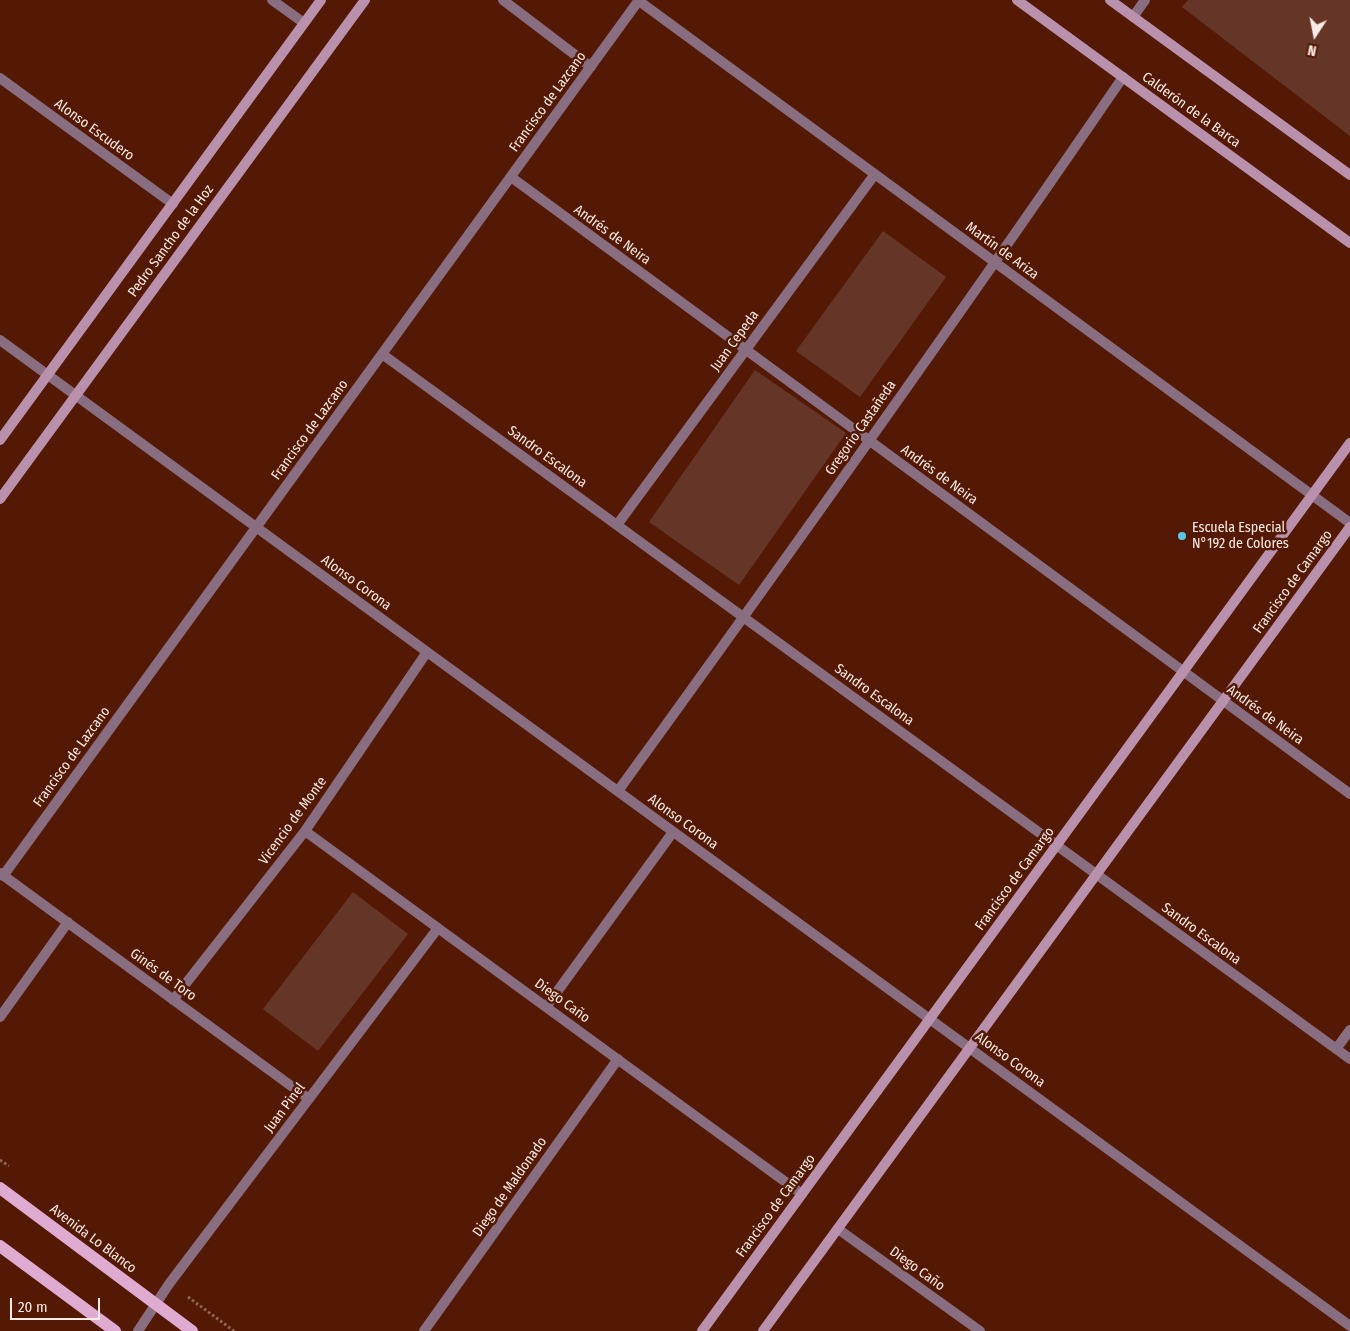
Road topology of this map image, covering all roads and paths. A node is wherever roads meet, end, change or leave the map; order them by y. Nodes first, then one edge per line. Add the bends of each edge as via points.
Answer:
1 (272, 0) edge
2 (321, 0) edge
3 (365, 0) edge
4 (503, 0) edge
5 (639, 0) edge
6 (1017, 0) edge
7 (1110, 0) edge
8 (1145, 0) edge
9 (1133, 16) junction
10 (304, 23) junction
11 (591, 67) junction
12 (1123, 77) junction
13 (0, 78) edge
14 (875, 174) junction
15 (1350, 175) edge
16 (511, 177) junction
17 (173, 204) junction
18 (1350, 243) edge
19 (996, 263) junction
20 (0, 340) edge
21 (745, 350) junction
22 (382, 354) junction
23 (48, 375) junction
24 (76, 395) junction
25 (0, 440) edge
26 (869, 440) junction
27 (1350, 444) edge
28 (1312, 495) junction
29 (0, 499) edge
30 (1350, 523) edge
31 (617, 525) junction
32 (256, 527) junction
33 (1350, 527) edge
34 (744, 618) junction
35 (427, 652) junction
36 (1183, 672) junction
37 (1223, 701) junction
38 (618, 791) junction
39 (1350, 794) edge
40 (305, 831) junction
41 (673, 832) junction
42 (1056, 845) junction
43 (2, 874) edge
44 (1096, 874) junction
45 (68, 922) junction
46 (438, 928) junction
47 (173, 1000) junction
48 (546, 1007) junction
49 (0, 1017) edge
50 (930, 1019) junction
51 (1350, 1030) edge
52 (970, 1048) junction
53 (1336, 1049) junction
54 (618, 1059) junction
55 (1350, 1059) edge
56 (309, 1099) junction
57 (0, 1188) edge
58 (802, 1194) junction
59 (838, 1229) junction
60 (0, 1246) edge
61 (157, 1305) junction
62 (1350, 1326) edge
63 (116, 1331) edge
64 (138, 1331) edge
65 (192, 1331) edge
66 (424, 1331) edge
67 (702, 1331) edge
68 (763, 1331) edge
69 (980, 1331) edge

1 - 10 street
2 - 10 street, Pedro Sancho de la Hoz
3 - 24 street, Pedro Sancho de la Hoz
4 - 11 street
5 - 11 street, Francisco de Lazcano
5 - 14 street, Martín de Ariza
6 - 12 street, Calderón de la Barca
7 - 9 street
8 - 9 street
9 - 15 street
10 - 17 street, Pedro Sancho de la Hoz
11 - 16 street, Francisco de Lazcano
12 - 18 street, Calderón de la Barca
12 - 19 street, Gregorio Castañeda
13 - 17 street, Alonso Escudero
14 - 19 street, Martín de Ariza
14 - 21 street, Juan Cepeda
16 - 21 street, Andrés de Neira
16 - 22 street, Francisco de Lazcano
17 - 23 street, Pedro Sancho de la Hoz
19 - 26 street, Gregorio Castañeda
19 - 28 street, Martín de Ariza
20 - 23 street, Alonso Corona
21 - 26 street, Andrés de Neira
21 - 31 street, Juan Cepeda
22 - 31 street, Sandro Escalona
22 - 32 street, Francisco de Lazcano
23 - 24 street, Alonso Corona
23 - 25 street, Pedro Sancho de la Hoz
24 - 29 street, Pedro Sancho de la Hoz
24 - 32 street, Alonso Corona
26 - 34 street, Gregorio Castañeda
26 - 36 street, Andrés de Neira
27 - 28 street, Francisco de Camargo
28 - 30 street, Martín de Ariza
28 - 36 street, Francisco de Camargo
31 - 34 street, Sandro Escalona
32 - 35 street, Alonso Corona
32 - 43 street, Francisco de Lazcano
33 - 37 street, Francisco de Camargo
34 - 38 street, Gregorio Castañeda
34 - 42 street, Sandro Escalona
35 - 38 street, Alonso Corona
35 - 40 street, Vicencio de Monte
36 - 37 street, Andrés de Neira
36 - 42 street, Francisco de Camargo
37 - 39 street, Andrés de Neira
37 - 44 street, Francisco de Camargo
38 - 41 street, Alonso Corona
40 - 46 street, Diego Caño
40 - 47 street, Vicencio de Monte
41 - 48 street
41 - 50 street, Alonso Corona
42 - 44 street, Sandro Escalona
42 - 50 street, Francisco de Camargo
43 - 45 street, Ginés de Toro
44 - 52 street, Francisco de Camargo
44 - 53 street, Sandro Escalona
45 - 47 street, Ginés de Toro
45 - 49 street
46 - 48 street, Diego Caño
46 - 56 street, Juan Pinel
47 - 56 street, Ginés de Toro
48 - 54 street, Diego Caño
50 - 52 street, Alonso Corona
50 - 58 street, Francisco de Camargo
51 - 53 street
52 - 59 street, Francisco de Camargo
52 - 62 street, Alonso Corona
53 - 55 street, Sandro Escalona
54 - 58 street, Diego Caño
54 - 66 street, Diego de Maldonado
56 - 61 street, Juan Pinel via 169,1284
57 - 61 main road, Avenida Lo Blanco
58 - 67 street, Francisco de Camargo
59 - 68 street, Francisco de Camargo
59 - 69 street, Diego Caño
60 - 63 main road
61 - 64 street, Juan Pinel
61 - 65 main road, Avenida Lo Blanco

